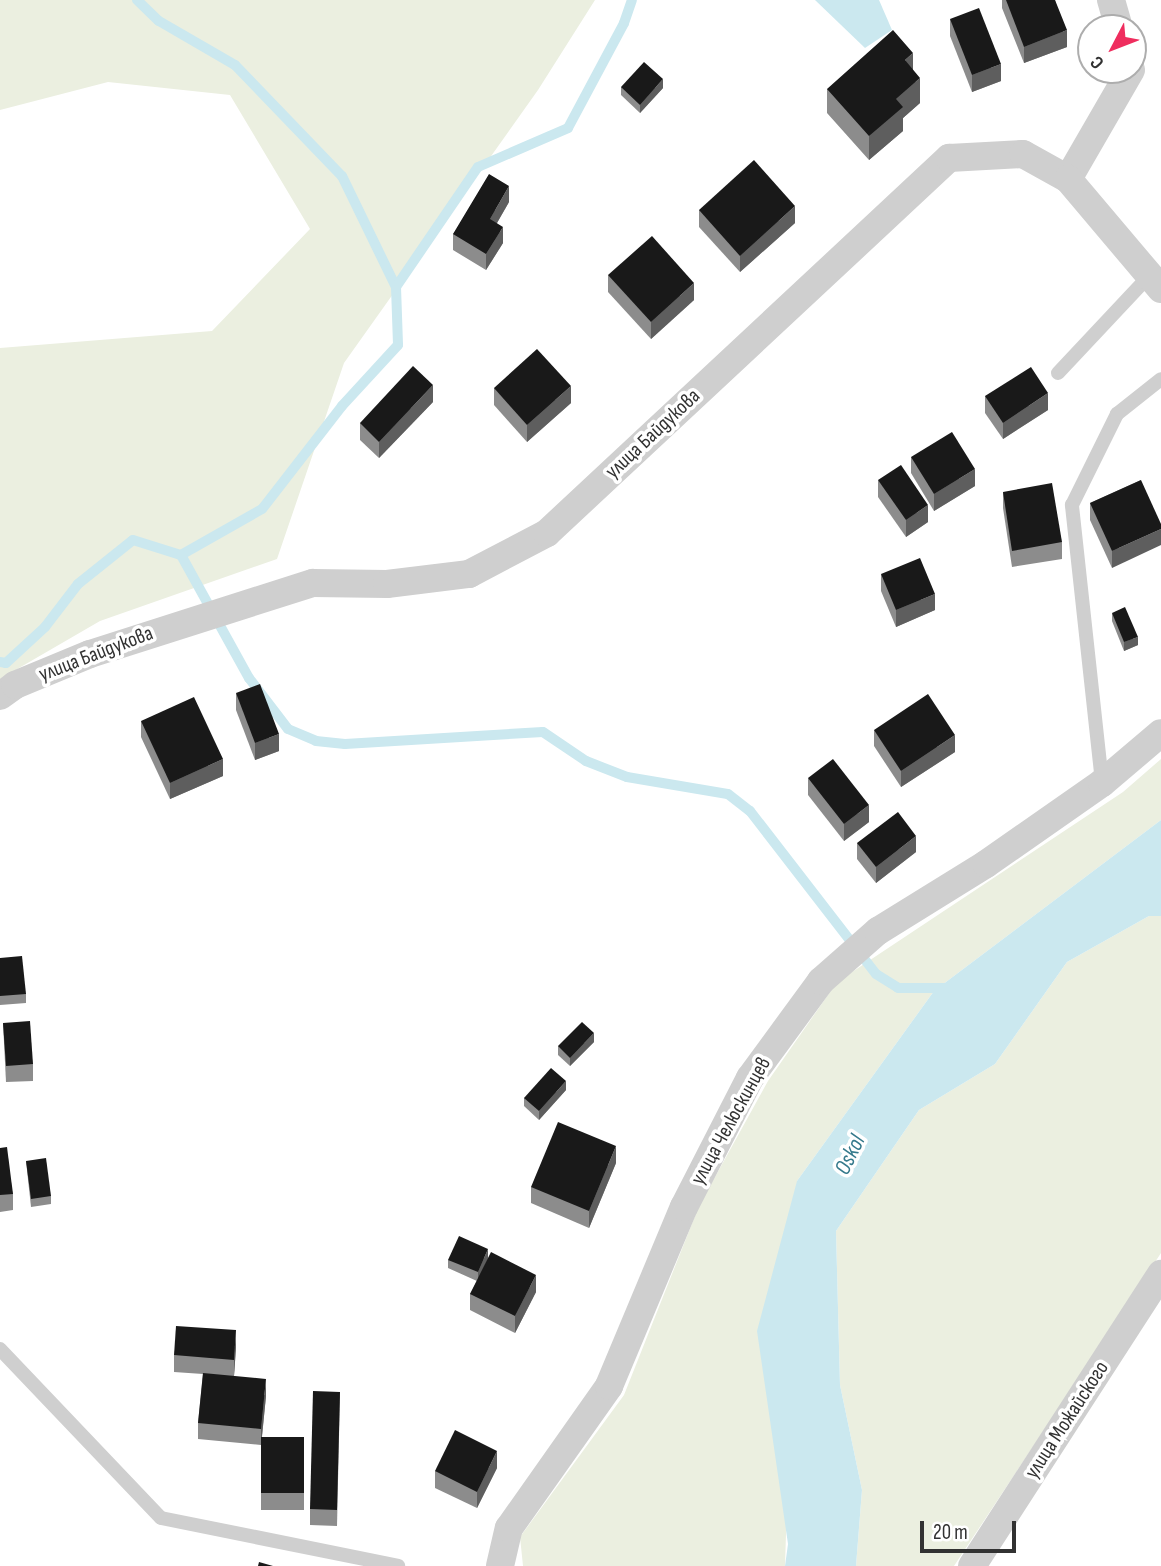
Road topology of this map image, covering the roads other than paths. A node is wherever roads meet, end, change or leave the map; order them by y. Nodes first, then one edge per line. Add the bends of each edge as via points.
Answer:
1 (1123, 84) edge
2 (1068, 179) junction
3 (1155, 282) edge
4 (1058, 373) dead end
5 (1161, 379) edge
6 (0, 696) edge
7 (1161, 733) edge
8 (1102, 783) junction
9 (1161, 1274) edge
10 (0, 1349) edge
11 (398, 1566) edge
12 (500, 1566) edge
13 (972, 1566) edge

1 - 2 street
2 - 3 street
2 - 6 street, улица Байдукова via 1023,153 949,158 547,533 469,574 387,583 313,583 90,654 15,685
3 - 4 lane
5 - 8 lane via 1117,414 1072,505
7 - 8 street, улица Челюскинцев
8 - 12 street, улица Челюскинцев via 986,864 878,931 821,981 750,1077 684,1207 609,1386 509,1528
9 - 13 street, улица Можайского
10 - 11 lane via 161,1518

